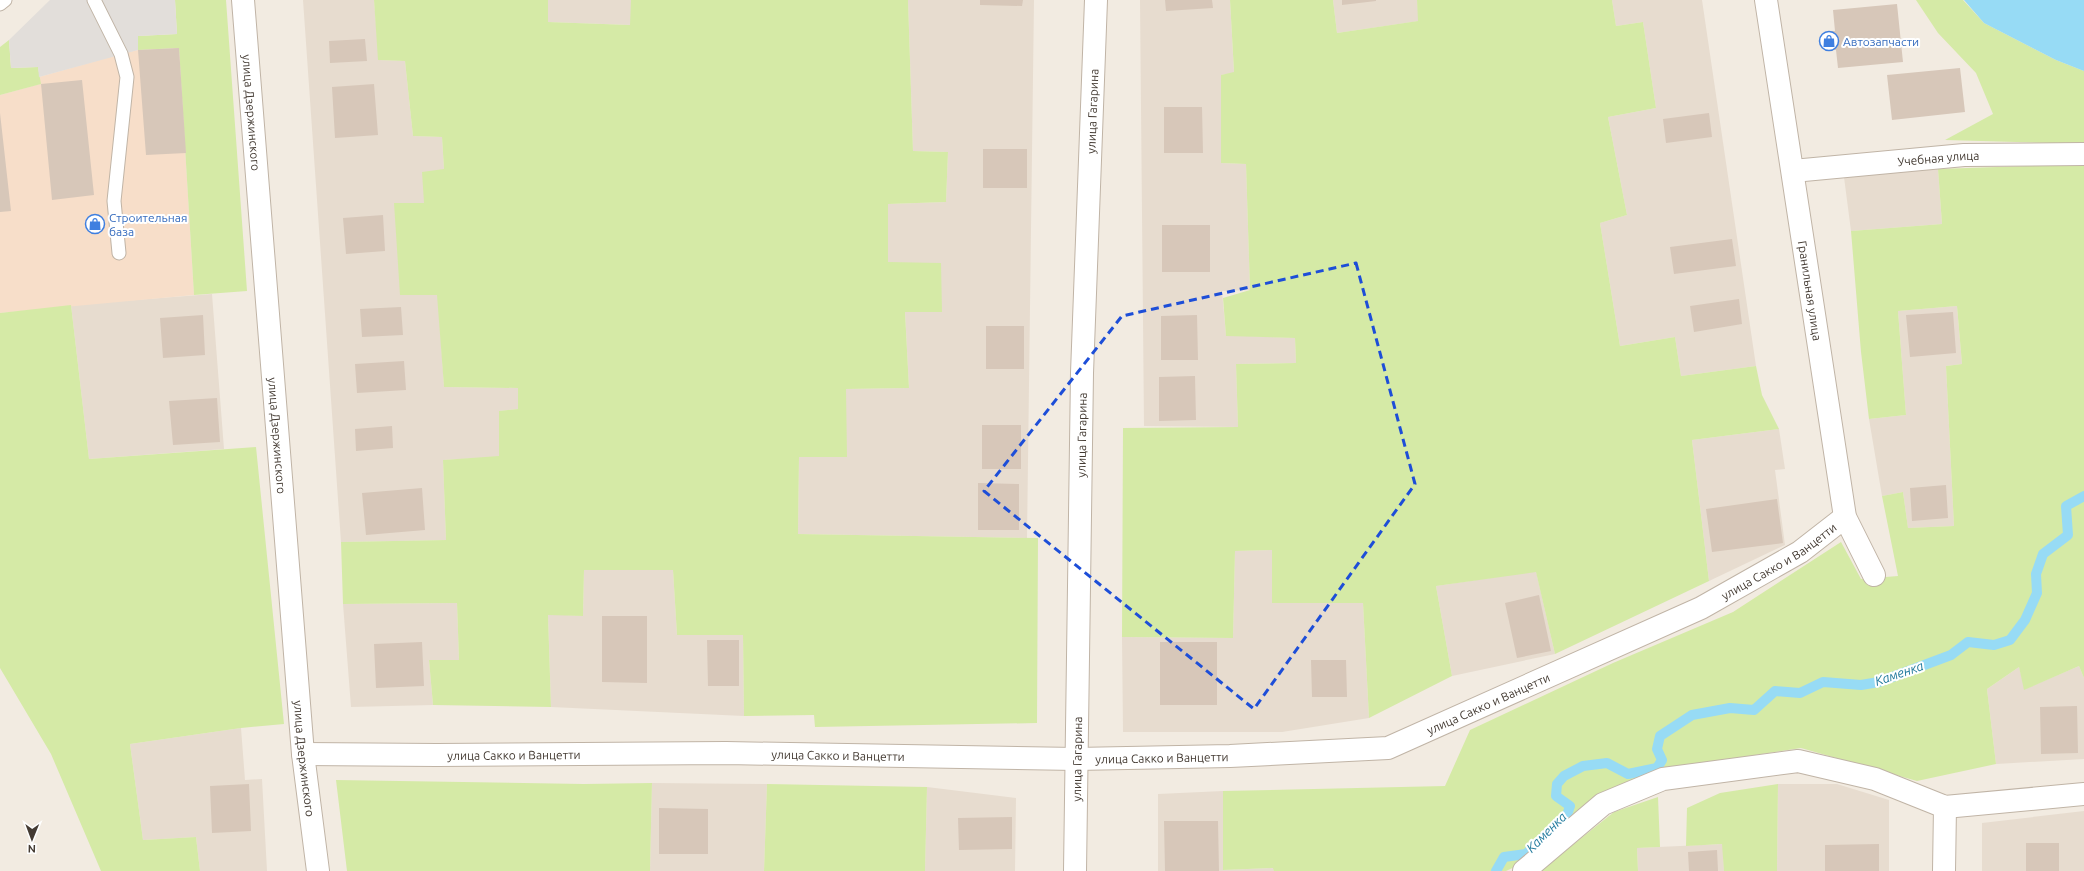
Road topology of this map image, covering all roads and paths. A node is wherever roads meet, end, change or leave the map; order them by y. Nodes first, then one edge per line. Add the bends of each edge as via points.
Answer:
1 (5, 0) edge
2 (94, 0) edge
3 (243, 0) edge
4 (1096, 0) edge
5 (1766, 0) edge
6 (0, 4) edge
7 (2084, 154) edge
8 (1793, 171) junction
9 (119, 252) dead end
10 (1845, 517) junction
11 (1874, 575) dead end
12 (303, 754) junction
13 (1076, 759) junction
14 (2084, 794) edge
15 (1945, 807) junction
16 (318, 871) edge
17 (1076, 871) edge
18 (1524, 871) edge
19 (1944, 871) edge

1 - 6 lane
2 - 9 lane via 120,54 127,77 114,201
3 - 12 street, улица Дзержинского
4 - 13 street, улица Гагарина via 1082,373
5 - 8 street, Гранильная улица
7 - 8 street, Учебная улица via 1964,156
8 - 10 street, Гранильная улица
10 - 11 street, Гранильная улица
10 - 13 street, улица Сакко и Ванцетти via 1800,552 1701,608 1388,748 1230,756
12 - 13 street, улица Сакко и Ванцетти via 726,752
12 - 16 street, улица Дзержинского
13 - 17 street, улица Гагарина
14 - 15 street
15 - 18 street via 1876,780 1798,761 1663,780 1603,804
15 - 19 street

